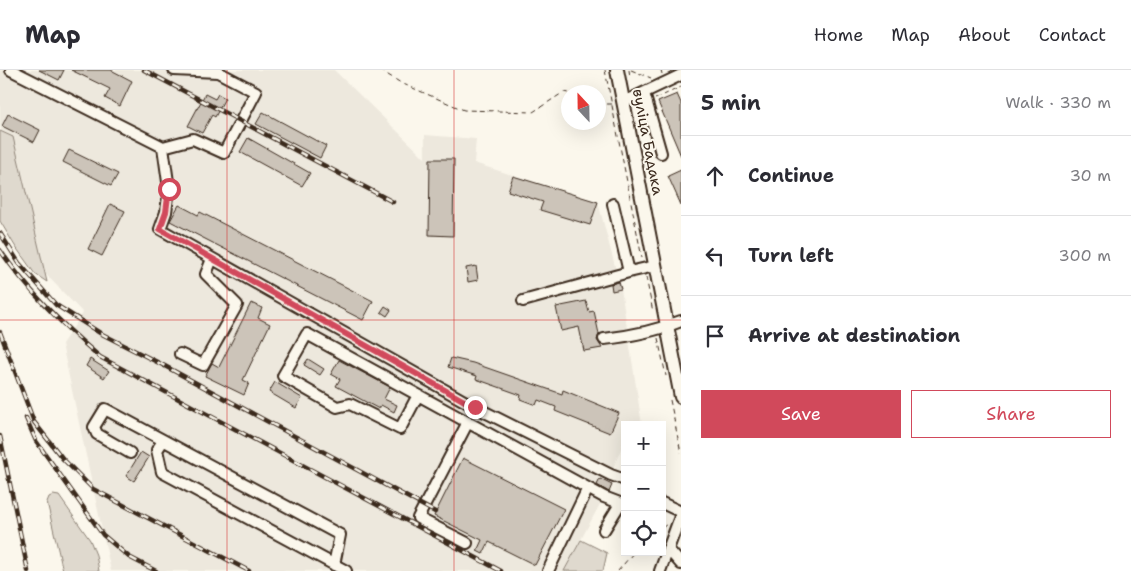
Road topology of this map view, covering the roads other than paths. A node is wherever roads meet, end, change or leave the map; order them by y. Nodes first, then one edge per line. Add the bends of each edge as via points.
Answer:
1 (11, 70) edge
2 (174, 70) edge
3 (617, 70) edge
4 (218, 71) edge
5 (681, 75) edge
6 (644, 93) junction
7 (624, 102) junction
8 (163, 147) junction
9 (661, 153) dead end
10 (613, 204) dead end
11 (212, 259) junction
12 (655, 266) junction
13 (629, 272) junction
14 (522, 301) dead end
15 (681, 321) edge
16 (668, 326) junction
17 (604, 340) dead end
18 (180, 354) dead end
19 (418, 395) junction
20 (681, 397) edge
21 (468, 422) junction
22 (163, 441) junction
23 (130, 454) dead end
24 (621, 479) edge
25 (588, 488) junction
26 (621, 504) edge
27 (621, 505) edge
28 (666, 505) edge
29 (681, 513) edge
30 (604, 530) dead end
31 (467, 543) dead end
32 (668, 550) junction
33 (681, 564) edge
34 (334, 565) junction
35 (346, 571) edge
36 (548, 571) edge
37 (660, 571) edge

1 - 8 street
2 - 4 street
3 - 7 main road, вуліца Бадака
4 - 8 street via 256,92 224,153 193,139
5 - 6 street
6 - 7 street
6 - 9 street
7 - 12 main road, вуліца Бадака
8 - 11 street via 169,189 160,229
10 - 13 street
11 - 18 street via 206,274 237,305 203,365
11 - 24 street via 475,407
12 - 13 street
12 - 16 main road, вуліца Бадака
13 - 14 street
15 - 16 street
16 - 17 street
16 - 20 main road, вуліца Бадака
19 - 19 street via 307,334 283,376 337,407 350,404 400,429
19 - 21 street
21 - 25 street
21 - 31 street via 418,518
22 - 23 street via 105,410 94,427 97,434
22 - 34 street via 157,450 162,472
22 - 34 street via 340,535
25 - 26 street
25 - 36 street
27 - 30 street
28 - 29 street
29 - 32 street
32 - 33 street
32 - 37 street
34 - 35 street

